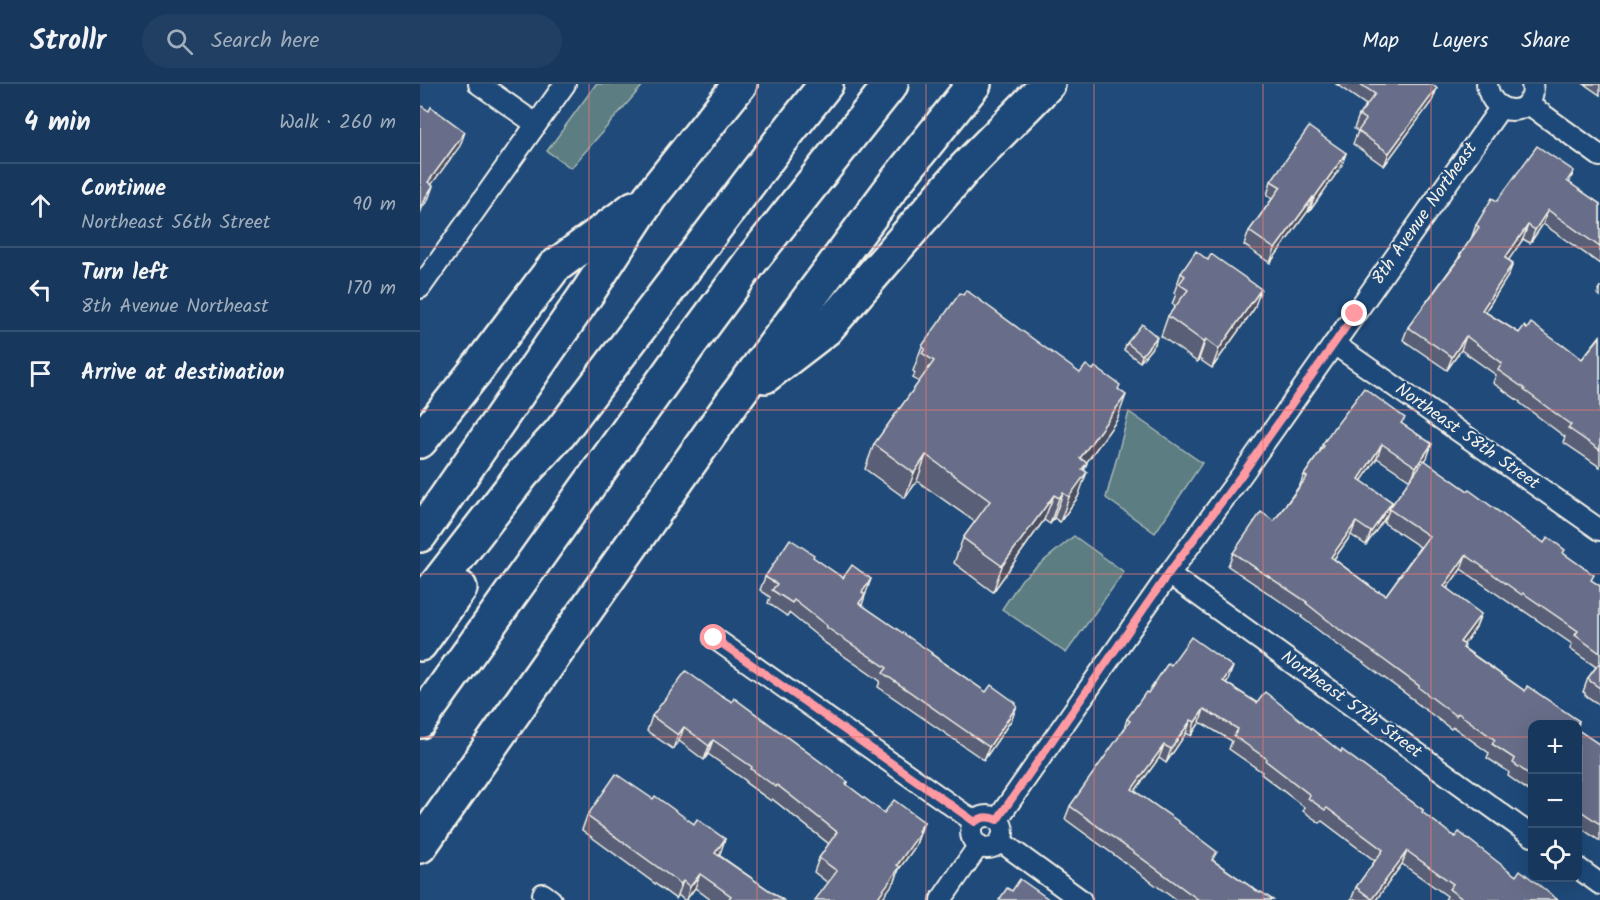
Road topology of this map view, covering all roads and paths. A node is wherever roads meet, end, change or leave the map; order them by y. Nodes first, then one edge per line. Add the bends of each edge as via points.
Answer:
1 (479, 84) edge
2 (565, 84) edge
3 (740, 84) edge
4 (826, 84) edge
5 (891, 84) edge
6 (974, 84) edge
7 (1048, 84) edge
8 (1487, 84) edge
9 (1532, 84) edge
10 (1527, 104) junction
11 (1500, 107) junction
12 (536, 124) junction
13 (1600, 156) edge
14 (650, 197) junction
15 (420, 288) edge
16 (1334, 344) junction
17 (733, 401) junction
18 (560, 433) junction
19 (420, 441) edge
20 (1600, 530) edge
21 (420, 536) edge
22 (1168, 574) junction
23 (420, 606) edge
24 (714, 638) dead end
25 (420, 644) edge
26 (420, 721) edge
27 (484, 756) junction
28 (997, 820) junction
29 (975, 822) junction
30 (1528, 832) edge
31 (1000, 841) junction
32 (979, 845) junction
33 (420, 846) edge
34 (420, 870) edge
35 (1582, 871) edge
36 (1600, 884) edge
37 (941, 900) edge
38 (1081, 900) edge

1 - 12 street
2 - 12 street
3 - 14 highway
4 - 18 highway
5 - 26 highway via 689,345
6 - 17 highway via 898,179
7 - 17 highway via 966,167 826,329
8 - 11 street via 1490,98
9 - 10 street
10 - 11 street via 1510,111
10 - 13 street
11 - 16 street, 8th Avenue Northeast
12 - 15 street
14 - 19 highway via 554,267
14 - 21 highway
16 - 20 street, Northeast 58th Street
16 - 22 street, 8th Avenue Northeast
17 - 27 highway
18 - 23 highway via 523,473
18 - 25 highway via 532,486
22 - 28 street, 8th Avenue Northeast
22 - 30 street, Northeast 57th Street
24 - 29 street
27 - 33 highway
27 - 34 highway
28 - 29 street via 985,817
28 - 31 street via 1003,832
29 - 32 street via 971,830
31 - 32 street via 990,848
31 - 38 street
32 - 37 street
35 - 36 street

